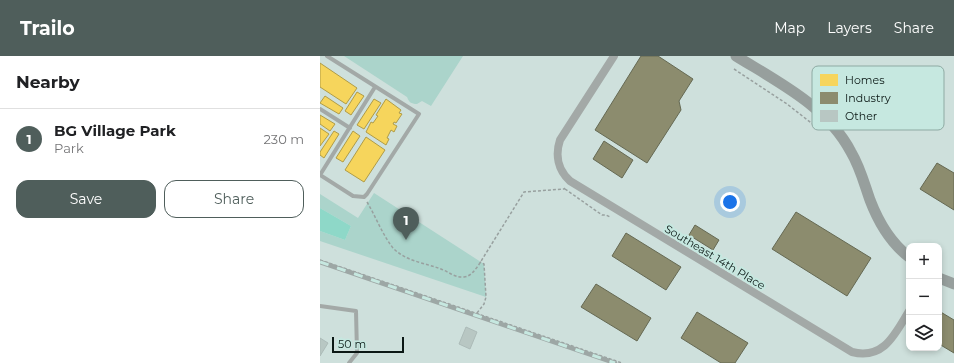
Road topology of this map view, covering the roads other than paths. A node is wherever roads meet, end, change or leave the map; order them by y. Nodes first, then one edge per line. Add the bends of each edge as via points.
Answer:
1 (327, 56) edge
2 (614, 56) edge
3 (736, 56) edge
4 (375, 87) junction
5 (812, 106) edge
6 (320, 109) edge
7 (350, 128) junction
8 (837, 130) edge
9 (320, 175) edge
10 (906, 253) edge
11 (942, 279) edge
12 (954, 284) edge
13 (320, 306) edge
14 (906, 315) edge
15 (348, 363) edge

1 - 4 lane
2 - 14 street, Southeast 14th Place via 560,140 557,152 559,164 570,180 844,349 856,353 869,353 880,349 887,344
3 - 5 street
4 - 7 lane
4 - 9 lane via 419,114 364,197 353,196
6 - 7 lane
7 - 9 lane
8 - 10 street via 862,173 870,200 882,226
11 - 12 street
13 - 15 lane via 356,311 357,353

